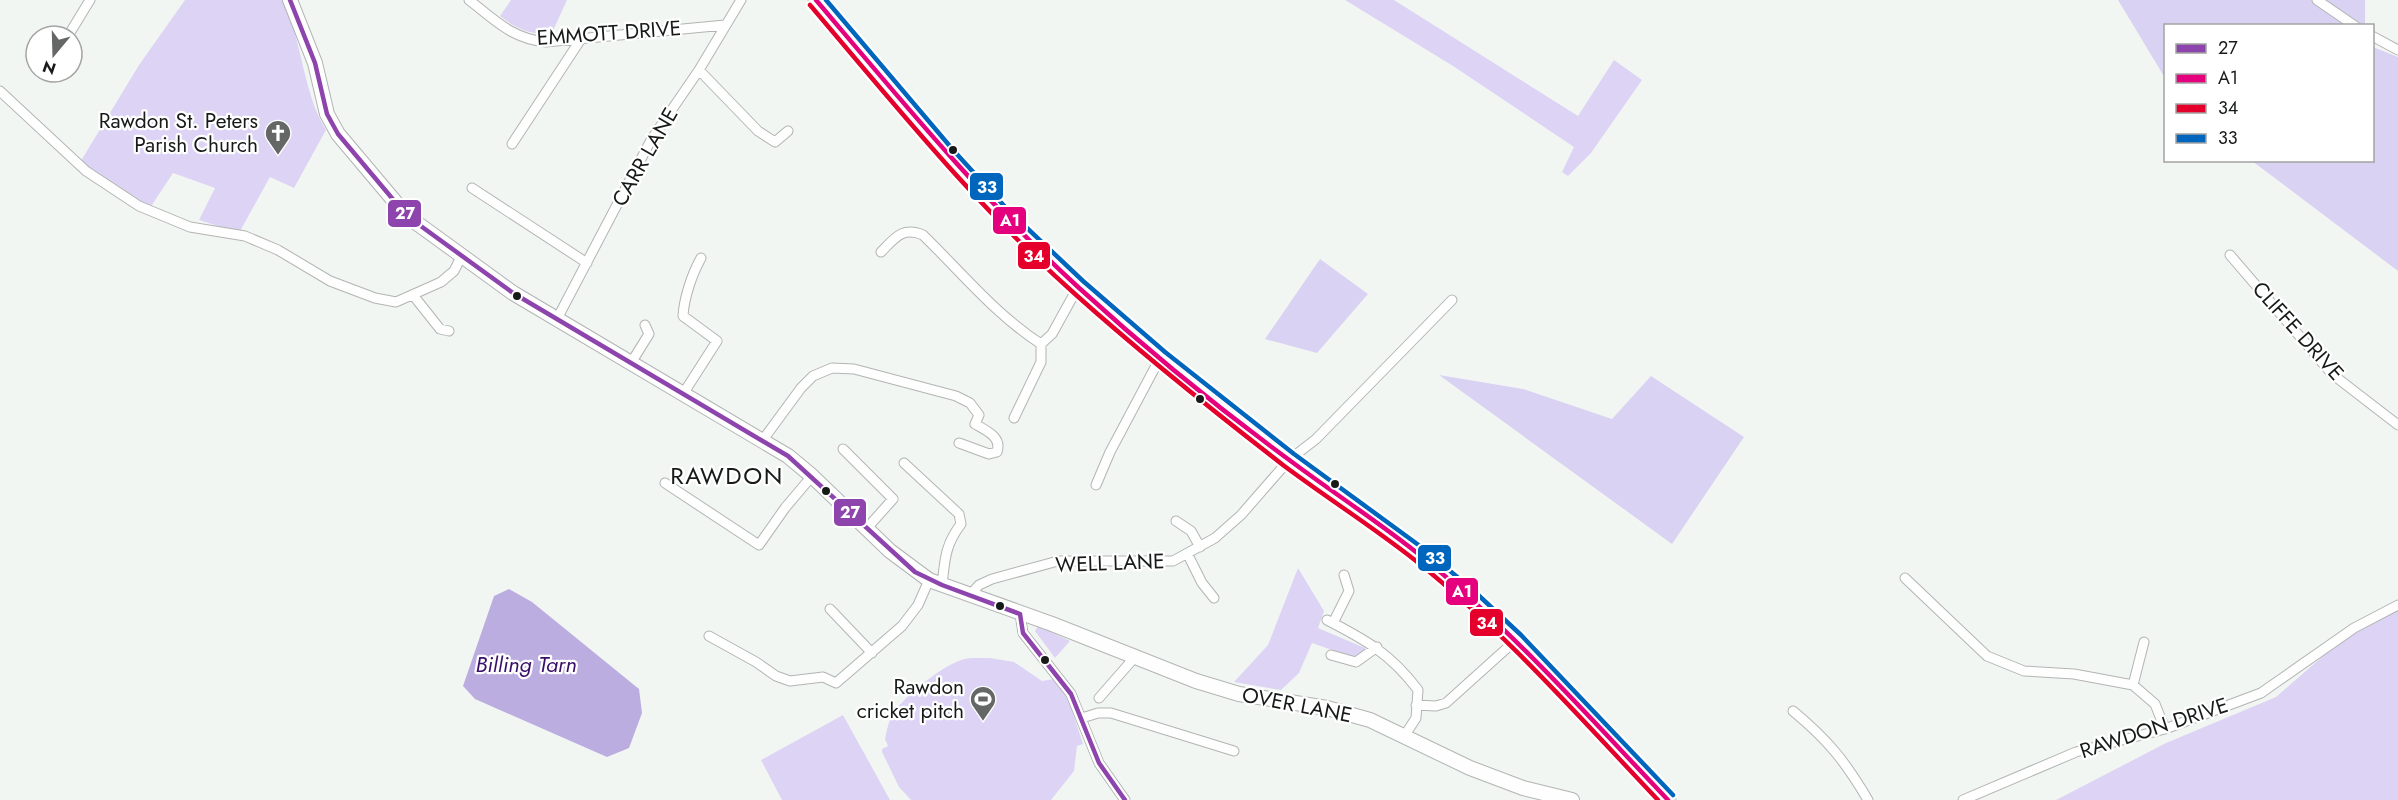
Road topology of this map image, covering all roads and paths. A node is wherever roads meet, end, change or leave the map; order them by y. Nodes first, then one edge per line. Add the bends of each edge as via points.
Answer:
1 (90, 0) edge
2 (290, 0) edge
3 (470, 0) edge
4 (741, 0) edge
5 (816, 0) edge
6 (2317, 0) edge
7 (75, 24) edge
8 (2352, 24) edge
9 (726, 25) junction
10 (2374, 37) edge
11 (581, 39) junction
12 (2398, 50) edge
13 (699, 70) junction
14 (0, 91) edge
15 (788, 131) dead end
16 (512, 144) dead end
17 (472, 188) dead end
18 (881, 252) dead end
19 (2230, 255) dead end
20 (461, 257) junction
21 (701, 258) dead end
22 (586, 263) junction
23 (1078, 287) junction
24 (413, 295) junction
25 (1452, 300) dead end
26 (557, 319) junction
27 (645, 325) dead end
28 (449, 331) dead end
29 (1041, 344) junction
30 (1160, 358) junction
31 (631, 363) junction
32 (683, 394) junction
33 (990, 414) dead end
34 (979, 415) junction
35 (1014, 418) dead end
36 (2398, 426) edge
37 (762, 441) junction
38 (959, 443) dead end
39 (843, 449) dead end
40 (1289, 460) junction
41 (904, 463) dead end
42 (812, 476) junction
43 (665, 483) dead end
44 (1096, 485) dead end
45 (1176, 522) dead end
46 (867, 528) junction
47 (1200, 547) junction
48 (1188, 555) junction
49 (1344, 575) dead end
50 (1905, 578) dead end
51 (936, 582) junction
52 (970, 595) junction
53 (1214, 598) dead end
54 (2398, 605) edge
55 (830, 609) dead end
56 (1020, 614) junction
57 (709, 636) dead end
58 (1516, 640) junction
59 (2144, 642) dead end
60 (1377, 647) junction
61 (872, 653) junction
62 (1331, 655) dead end
63 (1134, 658) junction
64 (2133, 685) junction
65 (1099, 698) dead end
66 (1416, 705) junction
67 (1793, 711) dead end
68 (1082, 718) junction
69 (2165, 729) junction
70 (1405, 735) junction
71 (1234, 751) dead end
72 (1125, 800) edge
73 (1572, 800) edge
74 (1668, 800) edge
75 (1868, 800) edge
76 (1963, 800) edge

1 - 7 street
2 - 20 street, OVER LANE via 315,63 327,114 338,134 406,216
3 - 11 street, EMMOTT DRIVE via 521,38 546,42
4 - 9 street, CARR LANE
5 - 23 main road via 948,156
6 - 8 street
9 - 11 street, EMMOTT DRIVE
9 - 13 street, CARR LANE
10 - 12 street
11 - 16 street
13 - 15 street via 758,131 775,142
13 - 22 street, CARR LANE via 651,140
14 - 24 street via 86,171 139,206 190,227 245,236 278,250 330,281 375,298 396,302
17 - 22 street
18 - 29 street via 898,234 910,231 923,236 1025,334
19 - 36 street, CLIFFE DRIVE via 2332,374
20 - 24 street via 454,271 441,282
20 - 26 street, OVER LANE
21 - 32 street via 682,316 717,341
22 - 26 street, CARR LANE
23 - 29 street via 1052,334
23 - 30 main road
24 - 28 street via 440,329
25 - 40 street, WELL LANE via 1316,439
26 - 31 street, OVER LANE
27 - 31 street via 649,334
29 - 35 street via 1041,362
30 - 40 main road
30 - 44 street
31 - 32 street, OVER LANE
32 - 37 street, OVER LANE
33 - 34 street
34 - 37 street via 970,403 956,396 854,369 832,368 813,376 801,388
34 - 38 street via 975,424 997,440 997,452 989,454
37 - 42 street, OVER LANE
39 - 46 street via 893,499
40 - 47 street, WELL LANE via 1241,515
40 - 58 main road via 1420,555
41 - 51 street via 959,514 962,524 950,538
42 - 43 street via 759,545
42 - 46 street, OVER LANE
45 - 47 street via 1191,531
46 - 51 street, OVER LANE via 890,552
47 - 48 street, WELL LANE
48 - 52 street, WELL LANE via 1173,561 1058,561 984,582
48 - 53 street
49 - 60 street via 1349,591 1330,621
50 - 64 street via 1988,656 2024,671 2074,674
51 - 52 street, OVER LANE
51 - 61 street via 902,626
52 - 56 street, OVER LANE
54 - 69 street, RAWDON DRIVE via 2354,628 2261,693
55 - 61 street
56 - 63 street, OVER LANE
56 - 68 street via 1023,633 1071,694
57 - 61 street via 790,681 823,677 836,682
58 - 66 street via 1446,703
58 - 74 main road
59 - 64 street
60 - 62 street via 1356,662
60 - 66 street via 1418,690
63 - 65 street
63 - 70 street, OVER LANE via 1239,694 1327,708
64 - 69 street via 2156,705
66 - 70 street via 1416,718
67 - 75 street via 1845,763
68 - 71 street via 1105,712 1121,715
68 - 72 street via 1099,763
69 - 76 street, RAWDON DRIVE via 2076,752
70 - 73 street, OVER LANE via 1470,768 1523,788

